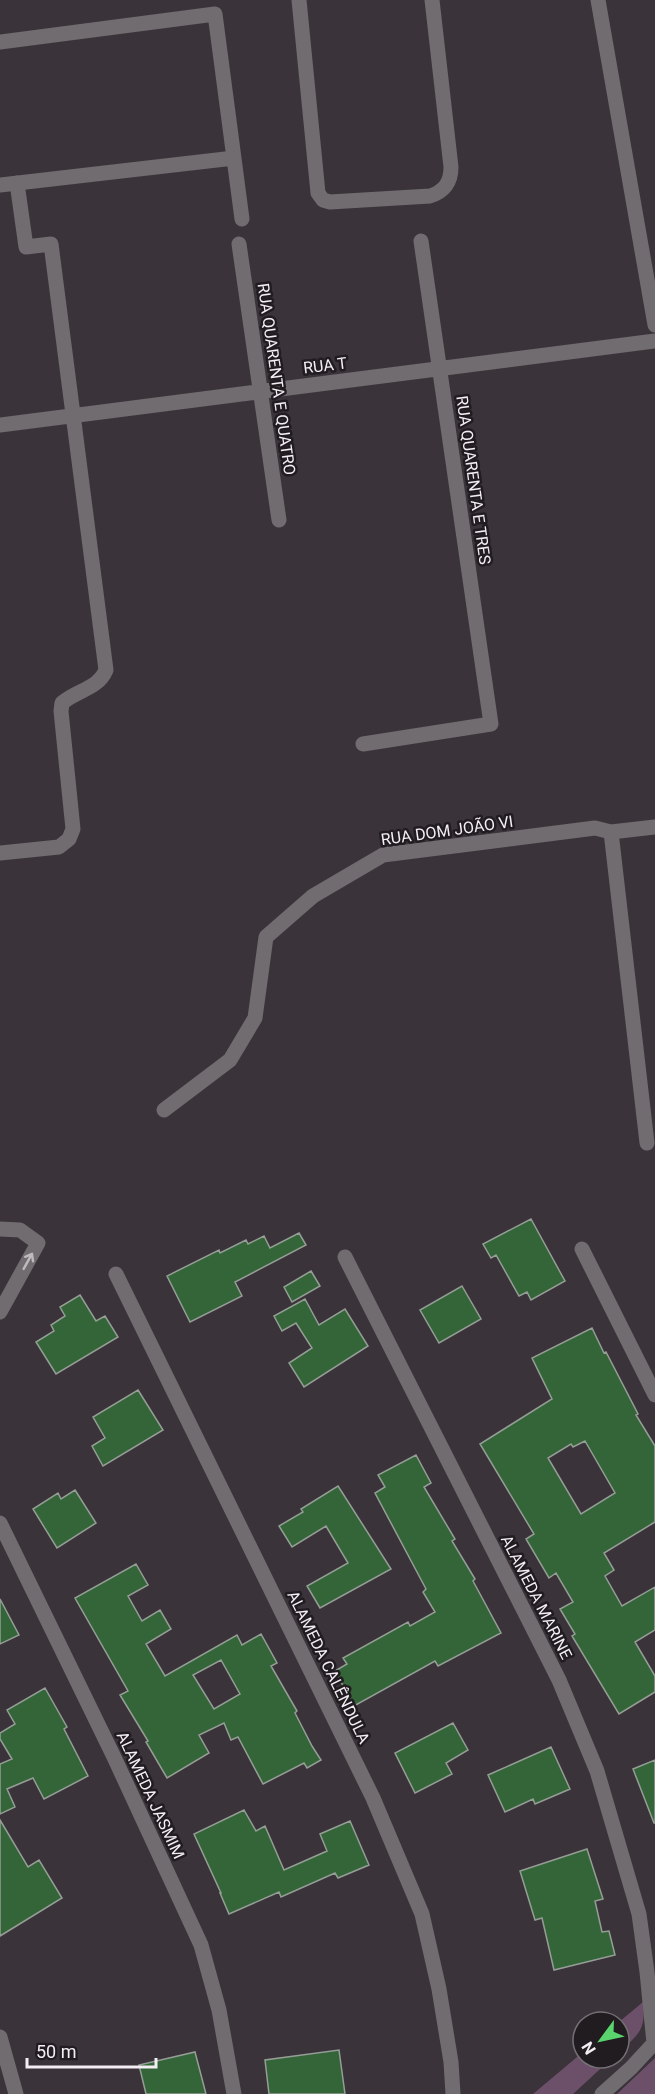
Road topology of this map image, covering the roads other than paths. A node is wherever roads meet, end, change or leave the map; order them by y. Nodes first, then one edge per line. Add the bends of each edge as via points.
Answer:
1 (298, 0) edge
2 (432, 0) edge
3 (598, 0) edge
4 (0, 42) edge
5 (234, 158) junction
6 (17, 183) junction
7 (0, 185) edge
8 (242, 219) dead end
9 (422, 241) dead end
10 (239, 244) dead end
11 (655, 325) edge
12 (655, 341) edge
13 (440, 368) junction
14 (261, 391) junction
15 (73, 415) junction
16 (0, 425) edge
17 (279, 520) dead end
18 (363, 744) dead end
19 (655, 827) edge
20 (611, 832) junction
21 (0, 854) edge
22 (164, 1110) dead end
23 (647, 1143) dead end
24 (0, 1228) edge
25 (582, 1249) dead end
26 (345, 1257) dead end
27 (116, 1274) dead end
28 (0, 1312) edge
29 (655, 1395) edge
30 (0, 1523) edge
31 (651, 1975) edge
32 (0, 2037) edge
33 (654, 2043) edge
34 (16, 2094) edge
35 (234, 2094) edge
36 (453, 2094) edge
37 (602, 2094) edge

1 - 2 street via 318,193 330,202 430,196 448,183 451,167
3 - 11 street
4 - 5 street via 215,14
5 - 6 street
5 - 8 street
6 - 7 street
6 - 15 street via 26,247 51,244
9 - 13 street, RUA QUARENTA E TRES
10 - 14 street, RUA QUARENTA E QUATRO
12 - 13 street, RUA T
13 - 14 street, RUA T
13 - 18 street, RUA QUARENTA E TRES via 491,724
14 - 15 street, RUA T
14 - 17 street, RUA QUARENTA E QUATRO
15 - 16 street, RUA T
15 - 21 street via 106,670 103,678 62,703 73,829 69,840 59,847
19 - 20 street, RUA DOM JOÃO VI
20 - 22 street, RUA DOM JOÃO VI via 595,828 382,855 313,896 266,937 255,1018 230,1060
20 - 23 street
28 -> 24 street via 38,1243 20,1230
25 - 29 street
26 - 31 street, ALAMEDA MARINE via 559,1680 600,1782 639,1914
27 - 36 street, ALAMEDA CALÊNDULA via 373,1798 405,1872 422,1914 440,1989
30 - 35 street, ALAMEDA JASMIM via 201,1945 219,2010
31 - 33 street, ALAMEDA MARINE
32 - 34 street
33 - 37 street

